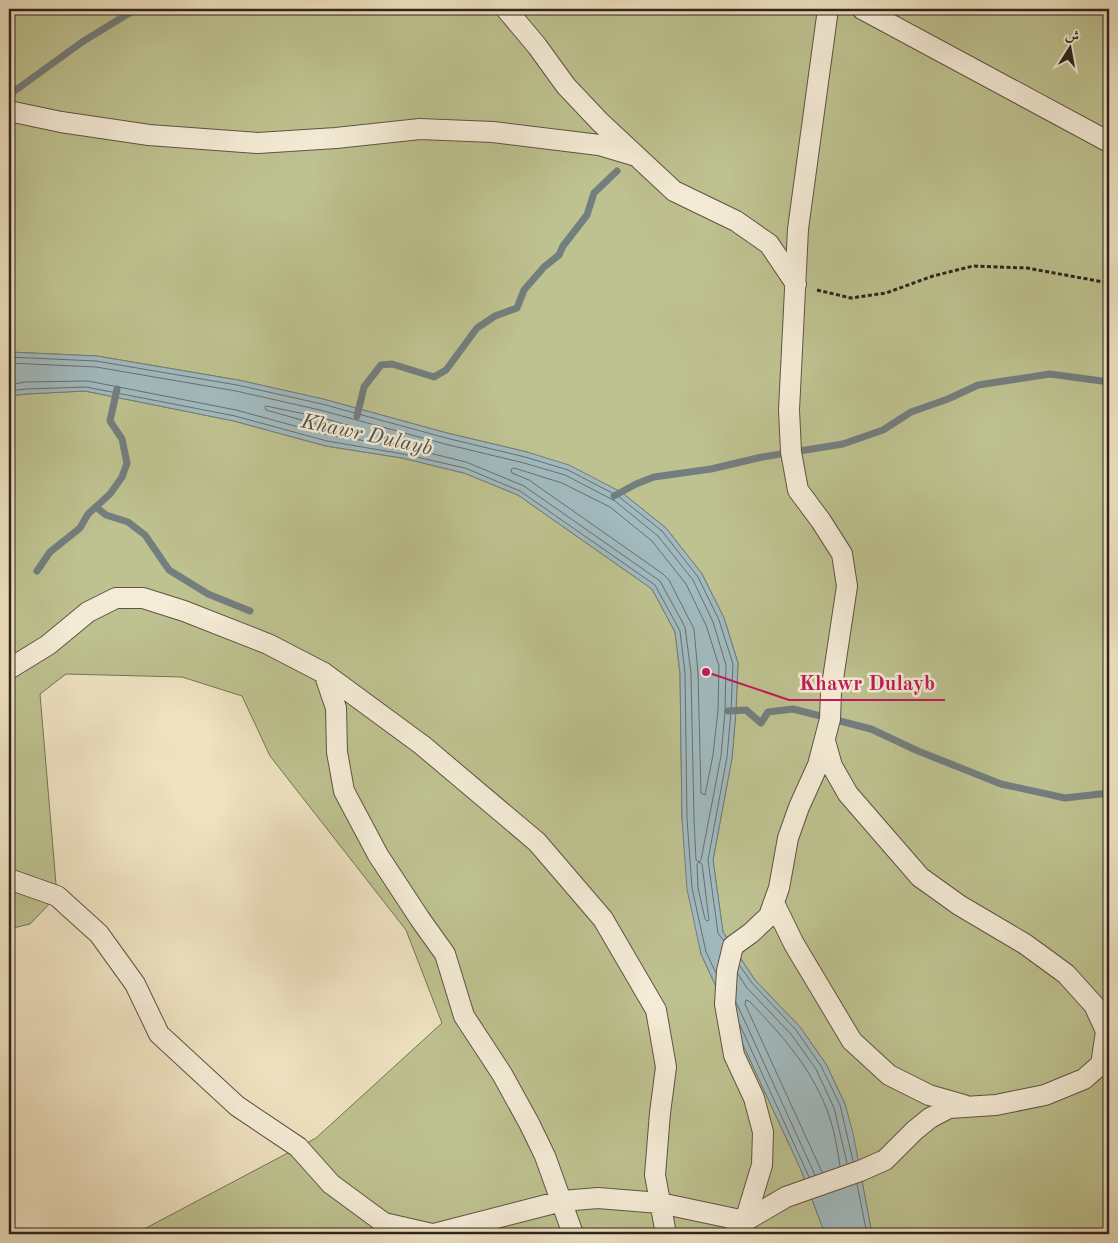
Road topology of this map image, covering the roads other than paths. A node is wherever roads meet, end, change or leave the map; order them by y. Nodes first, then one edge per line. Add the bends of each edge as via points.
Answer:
1 (506, 9) edge
2 (828, 9) edge
3 (862, 9) edge
4 (9, 111) edge
5 (1109, 142) edge
6 (636, 156) junction
7 (796, 284) junction
8 (9, 669) edge
9 (324, 673) junction
10 (825, 739) junction
11 (9, 879) edge
12 (774, 902) junction
13 (1106, 1061) edge
14 (969, 1107) junction
15 (562, 1201) junction
16 (660, 1203) junction
17 (739, 1228) edge
18 (433, 1234) edge
19 (573, 1234) edge
20 (666, 1234) edge

1 - 6 street via 566,86
2 - 7 street via 798,230
3 - 5 street
4 - 6 street via 149,135 258,143 420,129 493,132 599,145
6 - 7 street via 674,191 736,221 769,244
7 - 10 street via 789,410 793,462 798,490 842,554 847,586
8 - 9 street via 48,645 88,612 116,598 143,598 268,644
9 - 15 street via 336,708 337,752 344,792 378,856 445,954 464,1016 529,1123
9 - 16 street via 422,746 537,842 603,919 656,1010 666,1067 655,1175
10 - 12 street via 818,765 788,838
10 - 13 street via 832,766 848,794 920,877 1066,974 1094,1005 1106,1031
11 - 18 street via 57,896 100,934 135,984 159,1034 237,1106 298,1147 331,1184 384,1223
12 - 14 street via 794,944 852,1041 889,1075 929,1095
12 - 17 street via 769,916 733,946 727,971 725,1004 734,1054 754,1098 762,1132 762,1165
13 - 14 street via 1084,1079 1045,1095 996,1106
14 - 17 street via 949,1108 930,1118 885,1160 786,1197
15 - 16 street via 598,1198
15 - 18 street
15 - 19 street
16 - 17 street
16 - 20 street

